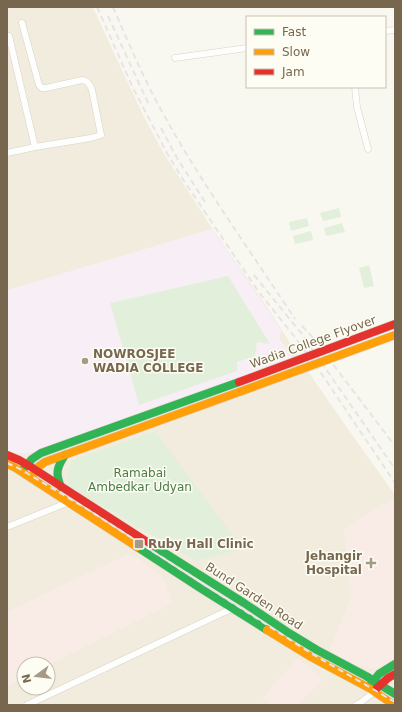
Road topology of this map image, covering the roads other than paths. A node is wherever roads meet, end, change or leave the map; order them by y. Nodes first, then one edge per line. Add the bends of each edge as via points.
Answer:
1 (22, 23) dead end
2 (9, 36) dead end
3 (246, 48) edge
4 (175, 58) dead end
5 (355, 88) edge
6 (35, 147) junction
7 (368, 149) dead end
8 (7, 153) edge
9 (395, 324) edge
10 (395, 335) edge
11 (7, 455) edge
12 (65, 455) junction
13 (7, 464) edge
14 (26, 464) junction
15 (36, 471) junction
16 (22, 472) junction
17 (32, 479) junction
18 (61, 487) junction
19 (73, 495) junction
20 (68, 502) junction
21 (7, 527) edge
22 (233, 608) junction
23 (395, 664) edge
24 (395, 674) edge
25 (377, 683) junction
26 (371, 690) junction
27 (395, 694) edge
28 (27, 705) edge
29 (356, 705) edge
30 (394, 705) edge

1 - 6 street via 38,85 46,88 86,81 92,90 101,135
2 - 6 street
3 - 4 street
5 - 7 street via 357,107
6 - 8 street
9 - 14 main road, Wadia College Flyover, bridge via 41,453
10 - 12 main road, Wadia College Flyover, bridge
11 - 14 main road, Bund Garden Road
12 - 15 main road via 45,462
12 - 18 main road via 57,472
13 - 16 main road, Bund Garden Road
14 - 15 main road, Bund Garden Road
14 - 16 main road
15 - 17 main road
15 - 18 main road, Bund Garden Road
16 - 17 main road, Bund Garden Road
17 - 20 main road, Bund Garden Road
18 - 19 main road, Bund Garden Road
19 - 20 street
19 - 25 main road, Bund Garden Road via 277,626
20 - 21 street
20 - 22 main road, Bund Garden Road
22 - 26 main road, Bund Garden Road via 311,657
22 - 28 street
23 - 25 main road via 383,671
24 - 25 main road
25 - 26 main road
25 - 27 main road, Bund Garden Road
26 - 29 street
26 - 30 main road, Bund Garden Road

